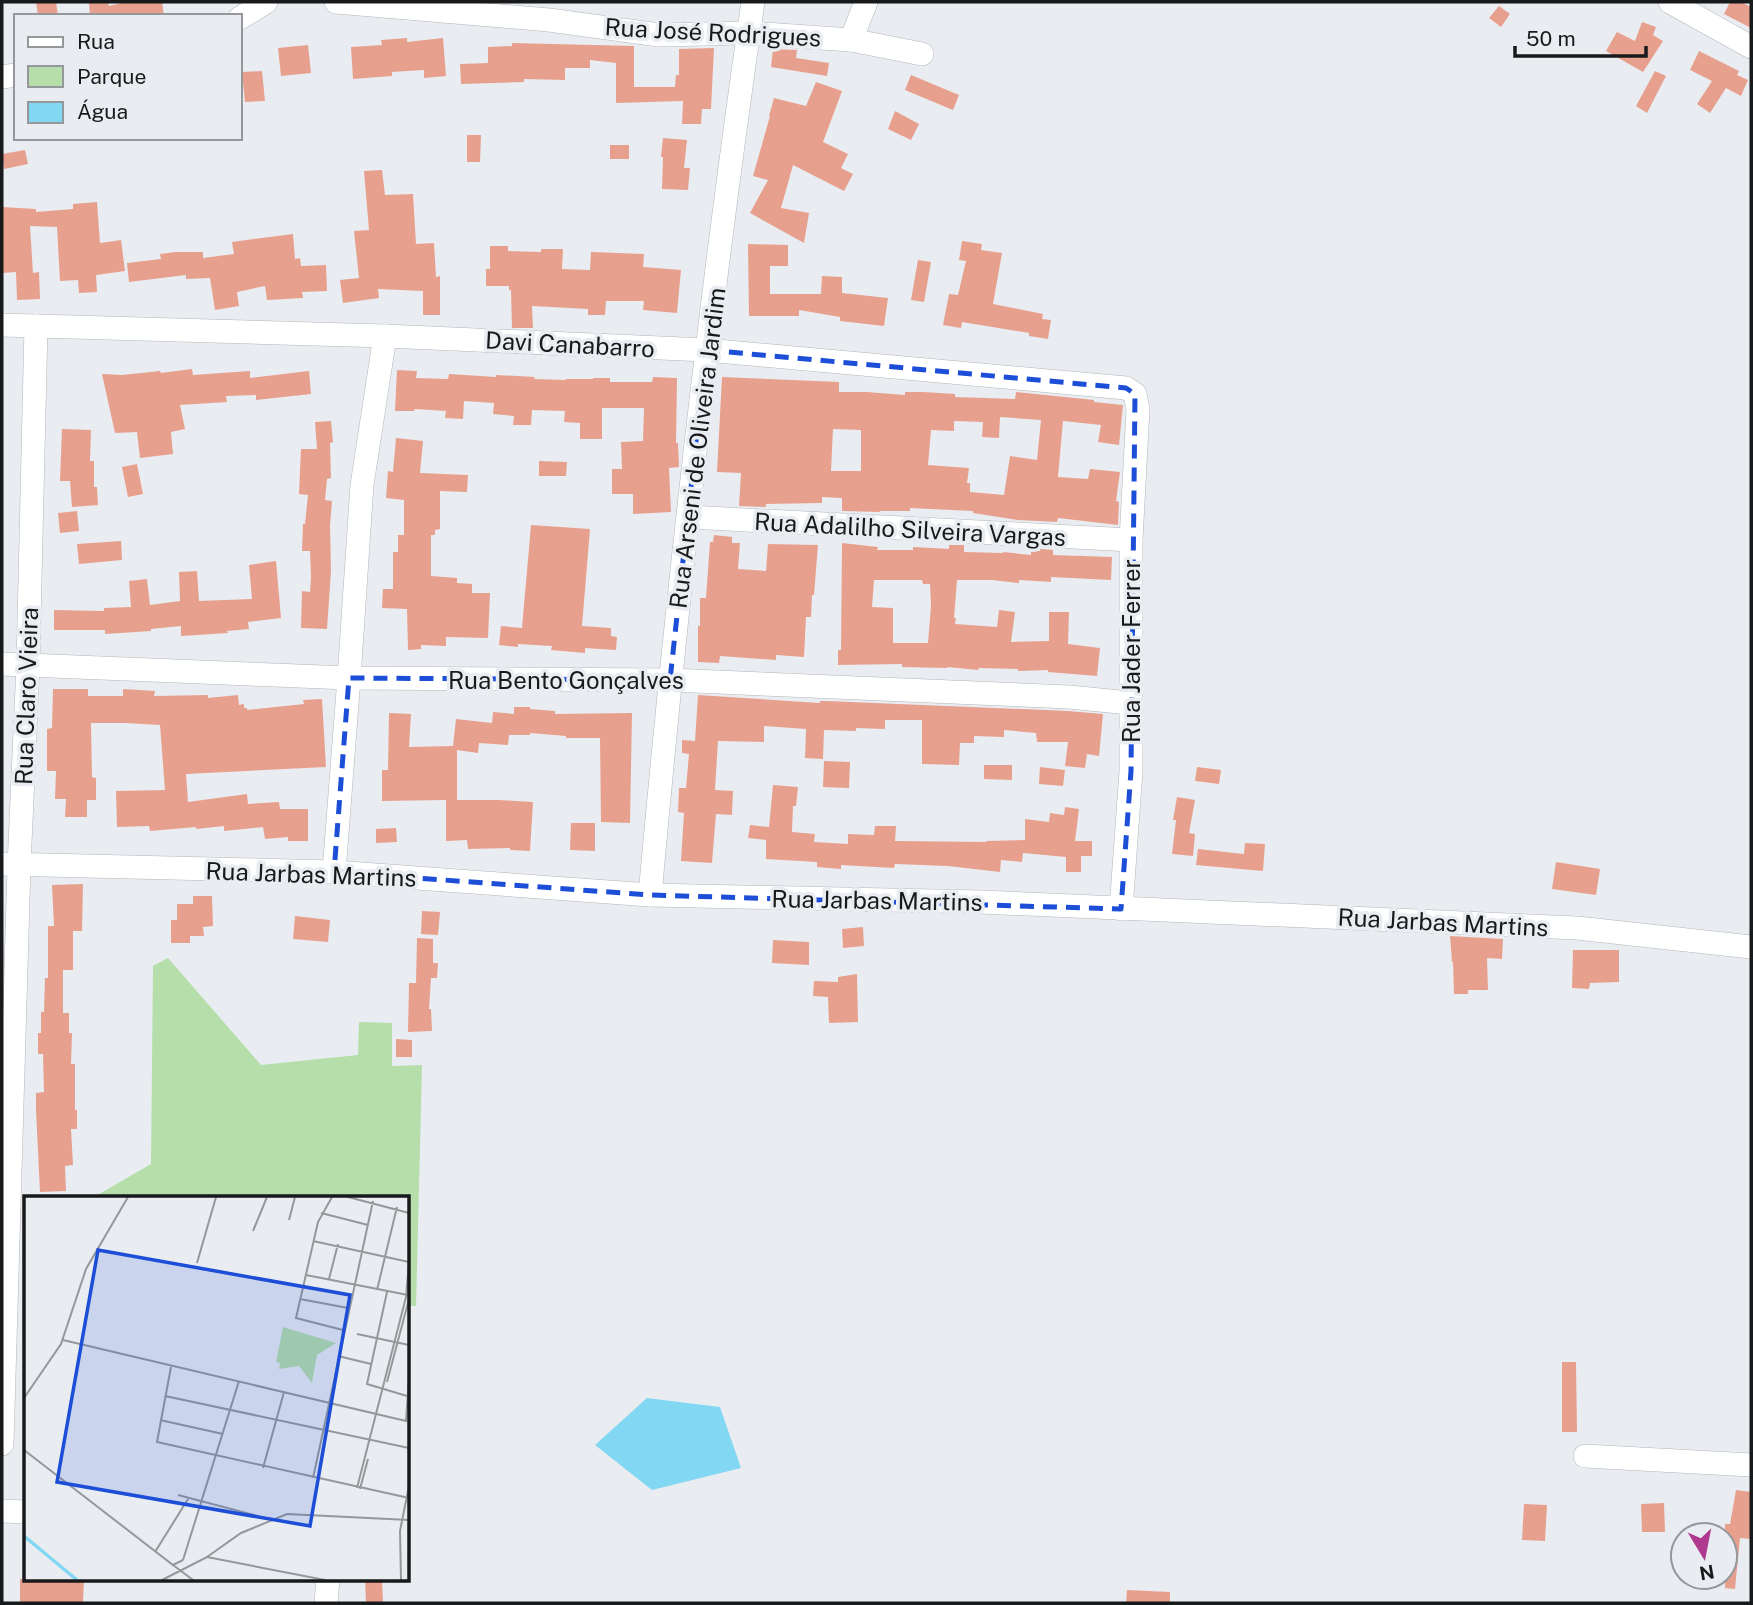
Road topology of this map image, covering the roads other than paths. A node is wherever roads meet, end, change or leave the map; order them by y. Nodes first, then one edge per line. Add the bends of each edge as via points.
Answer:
1 (266, 2) edge
2 (336, 2) edge
3 (753, 2) edge
4 (866, 2) edge
5 (1670, 2) edge
6 (242, 17) edge
7 (749, 33) junction
8 (851, 40) junction
9 (1751, 47) edge
10 (922, 54) dead end
11 (2, 325) edge
12 (36, 326) junction
13 (385, 336) junction
14 (706, 350) junction
15 (1135, 394) joint
16 (689, 517) junction
17 (1131, 540) junction
18 (2, 664) edge
19 (28, 664) junction
20 (349, 678) junction
21 (670, 680) junction
22 (1130, 703) junction
23 (10, 865) edge
24 (334, 872) junction
25 (650, 895) junction
26 (1121, 909) junction
27 (1751, 947) edge
28 (5, 1182) edge
29 (16, 1359) edge
30 (2, 1444) edge
31 (1585, 1456) dead end
32 (1751, 1465) edge
33 (2, 1511) edge
34 (24, 1512) edge
35 (328, 1580) edge
36 (326, 1603) edge

1 - 6 street
2 - 7 street, Rua José Rodrigues via 537,18 659,35
3 - 7 street, Rua Arseni de Oliveira Jardim
4 - 8 street
5 - 9 street
7 - 8 street, Rua José Rodrigues
7 - 14 street, Rua Arseni de Oliveira Jardim
8 - 10 street, Rua José Rodrigues
11 - 12 street, Davi Canabarro
12 - 13 street, Davi Canabarro
12 - 19 street, Rua Claro Vieira
13 - 14 street, Davi Canabarro
13 - 20 street via 362,485
14 - 15 street, Davi Canabarro via 1126,388
14 - 16 street, Rua Arseni de Oliveira Jardim
15 - 17 street, Rua Jader Ferrer
16 - 17 street, Rua Adalilho Silveira Vargas
16 - 21 street, Rua Arseni de Oliveira Jardim
17 - 22 street, Rua Jader Ferrer
18 - 19 street, Rua Bento Gonçalves
19 - 20 street, Rua Bento Gonçalves
19 - 23 street, Rua Claro Vieira
20 - 21 street, Rua Bento Gonçalves
20 - 24 street
21 - 22 street, Rua Bento Gonçalves
21 - 25 street, Rua Arseni de Oliveira Jardim
22 - 26 street, Rua Jader Ferrer via 1131,771
23 - 24 street, Rua Jarbas Martins
23 - 28 street, Rua Claro Vieira
24 - 25 street, Rua Jarbas Martins
25 - 26 street, Rua Jarbas Martins
26 - 27 street, Rua Jarbas Martins via 1577,928
28 - 29 street, Rua Claro Vieira
29 - 30 street, Rua Claro Vieira
31 - 32 street
33 - 34 street
35 - 36 street

